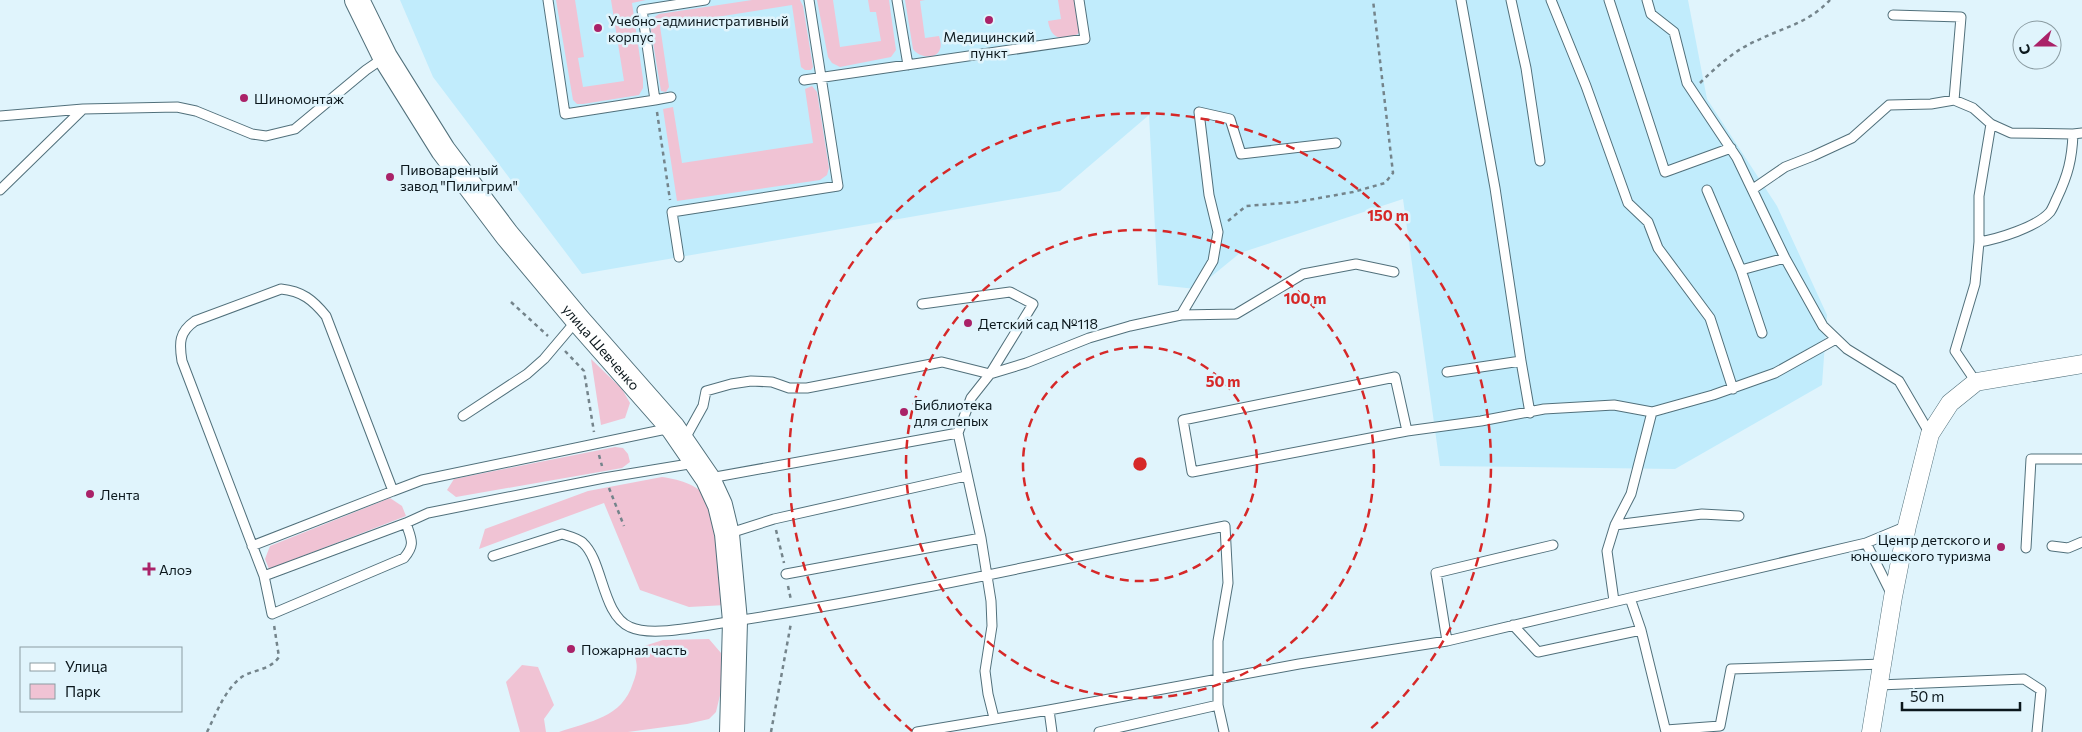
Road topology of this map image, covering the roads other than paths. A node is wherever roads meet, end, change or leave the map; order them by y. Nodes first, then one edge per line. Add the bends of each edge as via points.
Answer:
1 (357, 0) edge
2 (548, 0) edge
3 (705, 0) edge
4 (809, 0) edge
5 (897, 0) edge
6 (1079, 0) edge
7 (1461, 0) edge
8 (1511, 0) edge
9 (1552, 0) edge
10 (1609, 0) edge
11 (1647, 0) edge
12 (1893, 15) dead end
13 (385, 57) junction
14 (908, 65) junction
15 (821, 77) junction
16 (804, 80) dead end
17 (671, 97) dead end
18 (655, 100) junction
19 (1954, 100) junction
20 (82, 109) junction
21 (0, 116) edge
22 (1991, 124) junction
23 (2077, 134) edge
24 (1336, 143) dead end
25 (1731, 148) junction
26 (1540, 161) dead end
27 (1753, 189) junction
28 (0, 190) edge
29 (1707, 190) dead end
30 (1979, 242) junction
31 (679, 257) dead end
32 (1785, 258) junction
33 (1741, 270) junction
34 (1394, 272) dead end
35 (922, 304) dead end
36 (1181, 315) junction
37 (578, 320) junction
38 (1762, 333) dead end
39 (1836, 339) junction
40 (1521, 361) junction
41 (2082, 364) edge
42 (1448, 372) dead end
43 (990, 374) junction
44 (1976, 382) junction
45 (1733, 389) junction
46 (1652, 412) junction
47 (1530, 413) junction
48 (463, 416) dead end
49 (1407, 431) junction
50 (958, 433) junction
51 (1930, 434) junction
52 (678, 435) junction
53 (2082, 459) edge
54 (703, 471) junction
55 (966, 476) junction
56 (393, 491) junction
57 (1739, 516) dead end
58 (406, 523) junction
59 (1614, 525) junction
60 (1907, 526) junction
61 (727, 534) junction
62 (981, 538) junction
63 (2082, 542) edge
64 (1866, 543) junction
65 (1553, 545) dead end
66 (252, 546) junction
67 (2052, 546) dead end
68 (2026, 548) dead end
69 (493, 556) dead end
70 (786, 574) dead end
71 (987, 575) junction
72 (264, 576) junction
73 (1893, 597) junction
74 (1630, 598) junction
75 (1614, 601) junction
76 (735, 620) junction
77 (1513, 625) junction
78 (1641, 630) junction
79 (1447, 641) junction
80 (1883, 664) junction
81 (1219, 680) junction
82 (1879, 685) junction
83 (1218, 705) junction
84 (1048, 710) junction
85 (994, 718) junction
86 (952, 728) edge
87 (1666, 731) edge
88 (732, 732) edge
89 (917, 732) edge
90 (1052, 732) edge
91 (1099, 732) edge
92 (1224, 732) edge
93 (1871, 732) edge
94 (2037, 732) edge

1 - 13 main road, улица Шевченко
2 - 18 lane via 566,114
3 - 18 lane via 642,10
4 - 15 lane
5 - 14 lane
6 - 14 lane via 1085,39
7 - 40 lane via 1495,188
8 - 26 lane via 1526,68
9 - 45 lane via 1628,203 1648,222 1658,248 1710,318
10 - 25 lane via 1665,172
11 - 25 lane via 1651,14 1674,32 1687,83
12 - 19 lane via 1961,18
13 - 20 lane via 295,129 266,136 176,107
13 - 37 main road, улица Шевченко via 443,150 507,235
14 - 15 lane
15 - 16 lane
15 - 31 lane via 838,186 672,212
17 - 18 lane
19 - 22 lane via 1973,108
19 - 27 lane via 1889,105 1852,138 1785,167
20 - 21 lane
20 - 28 lane
22 - 23 lane via 2011,133
22 - 30 lane via 1980,196
23 - 30 lane via 2064,182 2050,212 2027,227
24 - 36 lane via 1241,154 1230,119 1199,112 1209,195 1218,232 1213,261
25 - 27 lane
27 - 32 lane
29 - 33 lane
30 - 44 lane via 1975,284 1955,351
32 - 33 lane
32 - 39 lane via 1823,326
33 - 38 lane
34 - 36 lane via 1356,264 1303,274 1236,314
35 - 43 lane via 1010,292 1033,304
36 - 43 lane via 1089,338
37 - 48 lane via 527,374
37 - 52 main road, улица Шевченко
39 - 45 lane via 1775,373
39 - 51 lane via 1899,380
40 - 42 lane
40 - 47 lane
41 - 44 street
43 - 50 lane via 971,398
43 - 52 lane via 942,362 807,388 789,388 772,382 731,384 706,391 703,406
44 - 51 street via 1950,403
45 - 46 lane
46 - 47 lane via 1614,405 1544,409
46 - 59 lane via 1631,494
47 - 49 lane
49 - 49 lane via 1192,472 1183,420 1395,377
50 - 54 lane
50 - 55 lane
51 - 60 street
52 - 54 main road, улица Шевченко
52 - 56 lane via 596,443 422,480
53 - 68 lane via 2031,459
54 - 58 lane via 604,478 428,513
54 - 61 main road, улица Шевченко via 720,506
55 - 61 lane via 774,519
55 - 62 lane
56 - 66 lane
56 - 66 lane via 326,316 314,301 294,290 281,289 195,321 181,336 182,361
57 - 59 lane via 1702,514
58 - 72 lane
58 - 72 lane via 413,544 404,558 272,614
59 - 75 lane via 1607,551
60 - 64 lane
60 - 73 street
61 - 76 main road, улица Шевченко
62 - 70 lane
62 - 71 lane
63 - 67 lane via 2068,548
64 - 73 lane
64 - 74 lane
65 - 79 lane via 1436,573
66 - 72 lane
69 - 76 lane via 562,534 582,542 592,557 609,601 621,620 630,627 666,631
71 - 76 lane
71 - 81 lane via 1225,526 1228,583 1218,641
71 - 85 lane via 992,626 985,671
73 - 80 street
74 - 75 lane
74 - 78 lane
75 - 77 lane
76 - 88 main road, улица Шевченко
77 - 78 lane via 1538,652
77 - 79 lane
78 - 87 lane
79 - 81 lane
80 - 82 street
80 - 87 lane via 1731,669 1720,726
81 - 83 lane
81 - 84 lane
82 - 93 street
82 - 94 lane via 2024,679 2041,690
83 - 91 lane
83 - 92 lane
84 - 85 lane
84 - 90 lane
85 - 86 lane
86 - 89 lane

